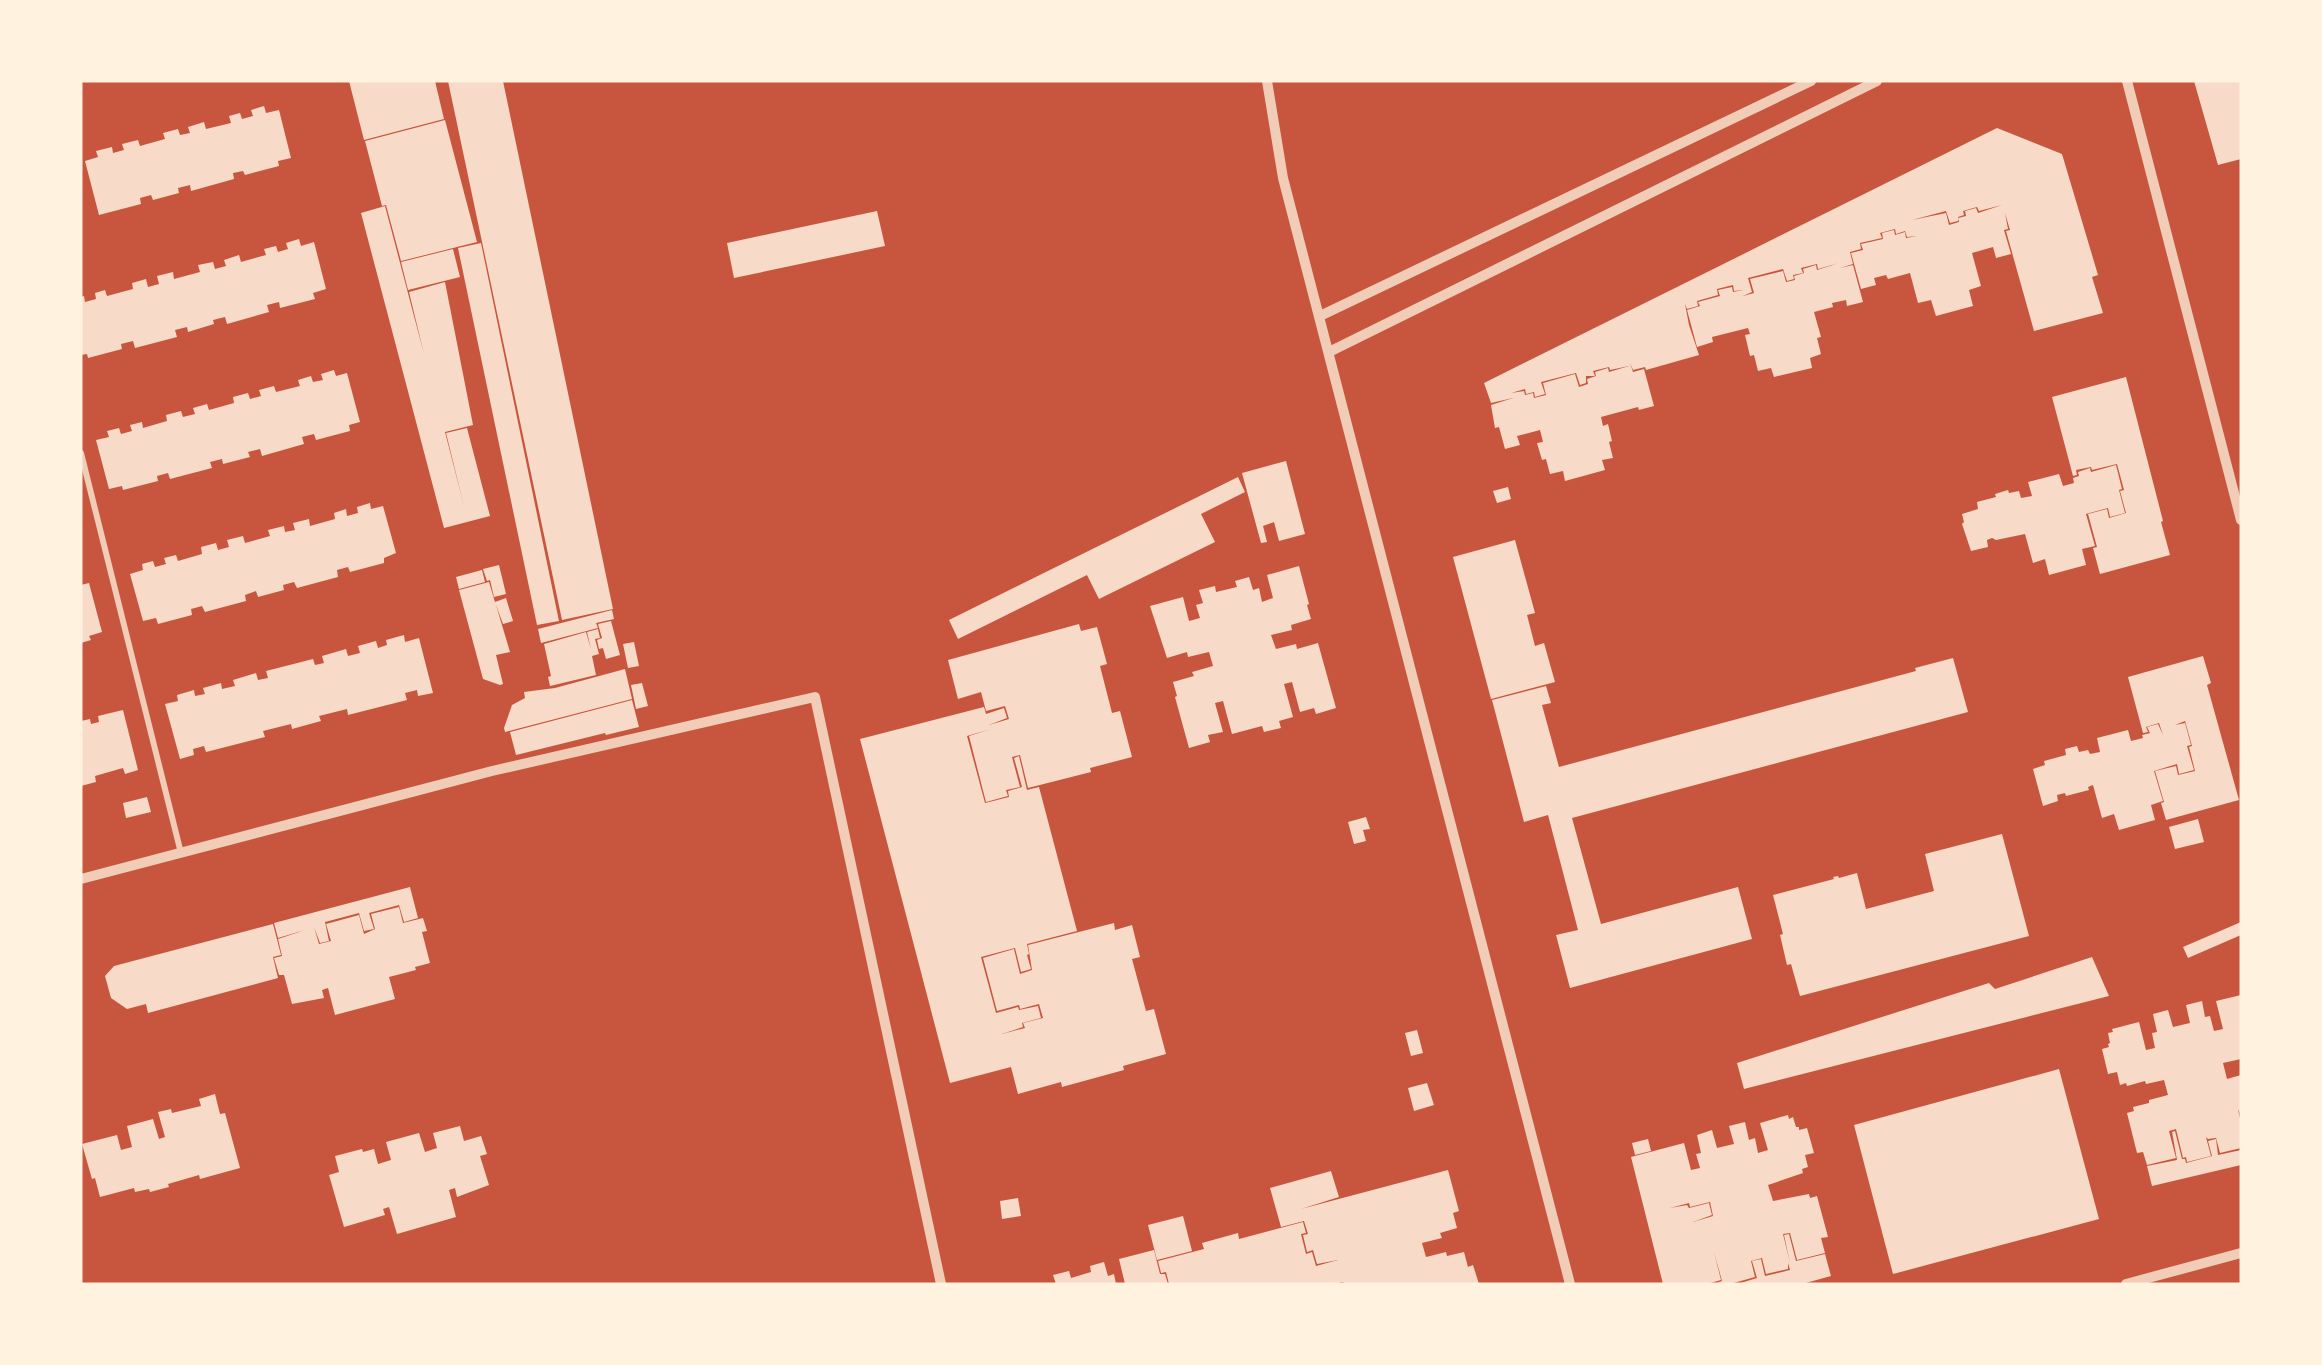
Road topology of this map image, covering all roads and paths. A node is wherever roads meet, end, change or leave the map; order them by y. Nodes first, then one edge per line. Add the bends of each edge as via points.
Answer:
1 (1267, 81) edge
2 (1811, 81) edge
3 (1877, 81) edge
4 (2127, 81) edge
5 (1320, 316) junction
6 (1329, 352) junction
7 (81, 453) edge
8 (2241, 520) edge
9 (181, 853) junction
10 (81, 879) edge
11 (2241, 1253) edge
12 (941, 1284) edge
13 (1570, 1284) edge
14 (2126, 1284) edge

1 - 5 street via 1283,178
2 - 5 street
3 - 6 street
4 - 8 street
5 - 6 street
6 - 13 street
7 - 9 street
9 - 10 street
9 - 12 street via 492,771 815,697
11 - 14 street

